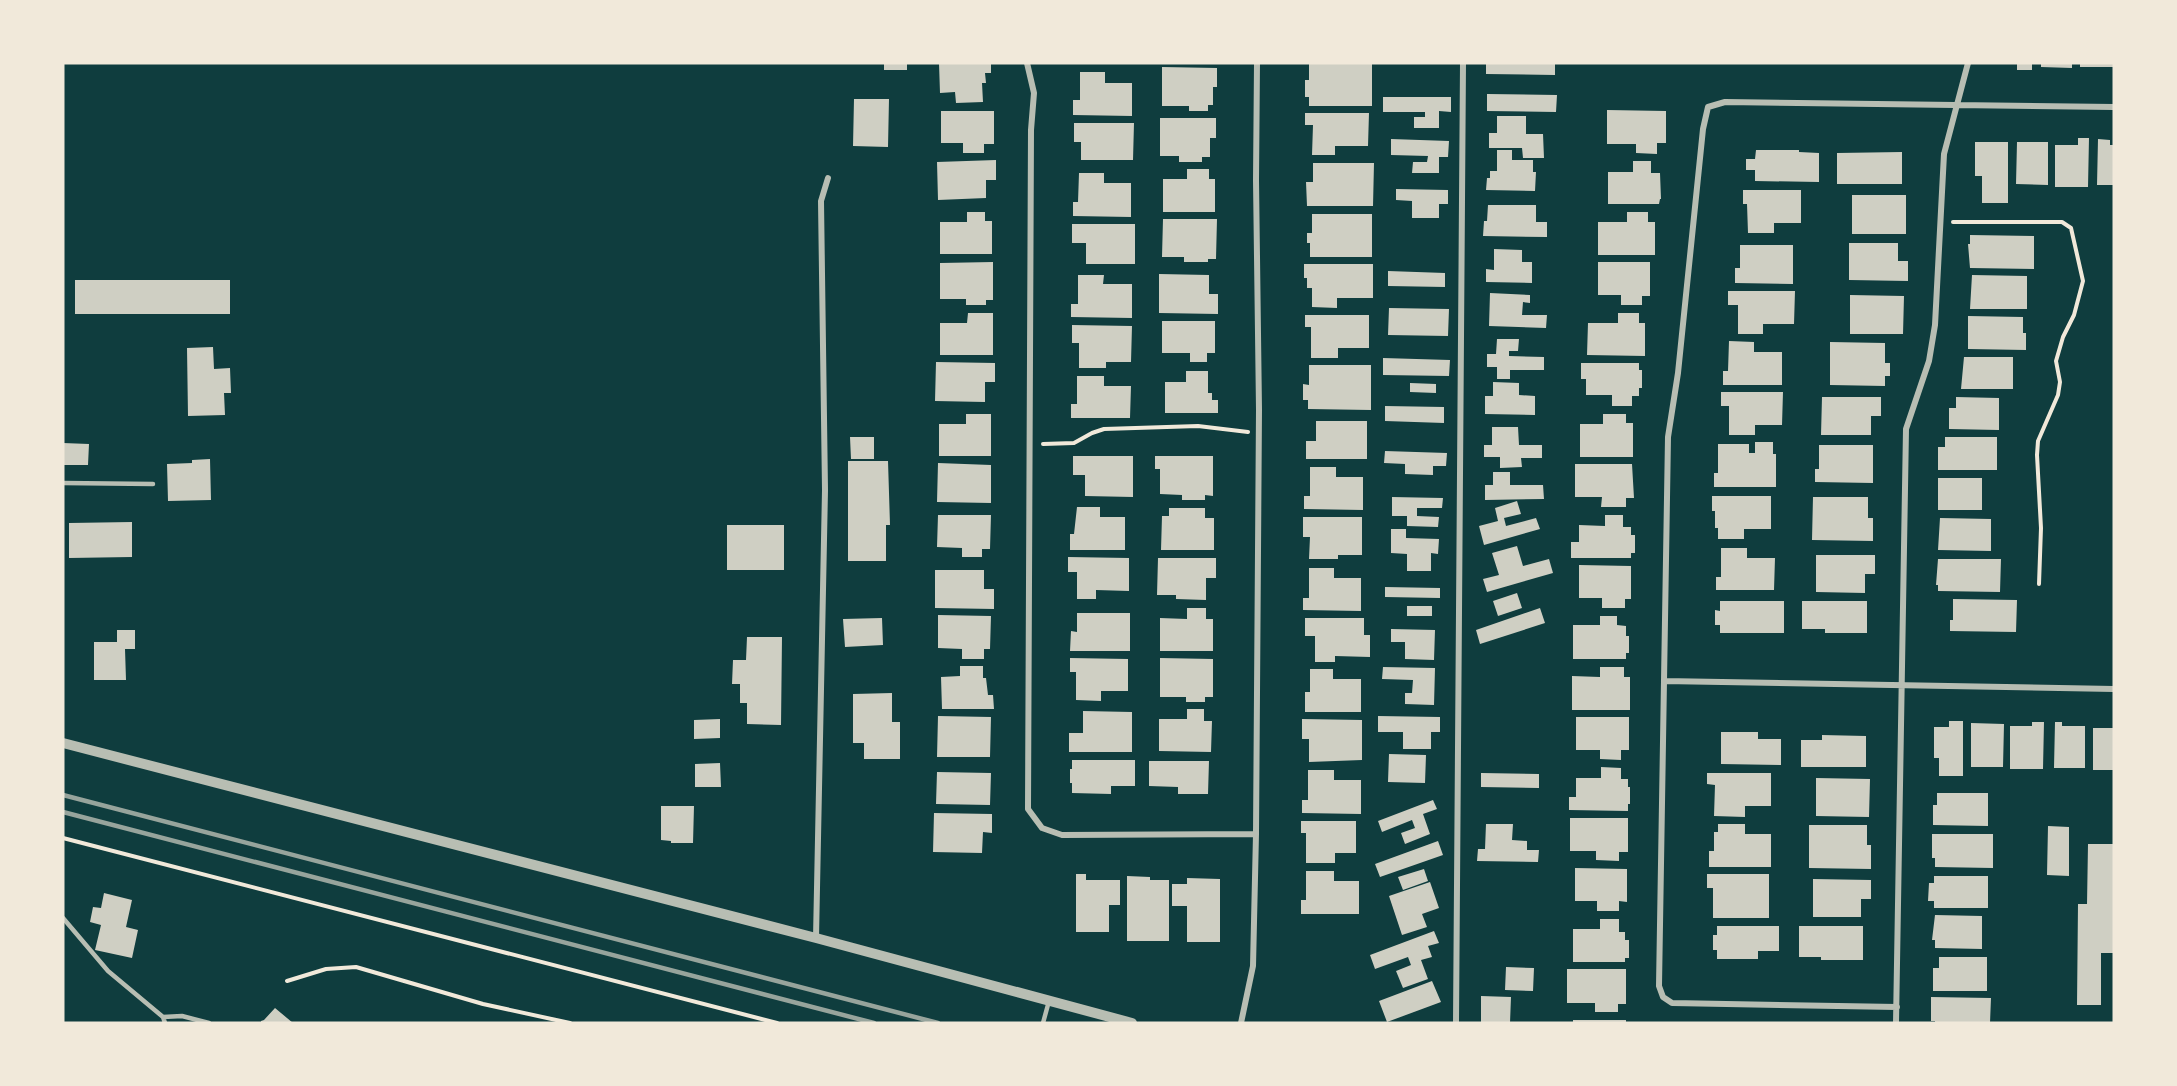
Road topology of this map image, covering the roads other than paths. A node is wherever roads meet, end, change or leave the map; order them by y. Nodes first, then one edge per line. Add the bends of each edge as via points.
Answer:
1 (1027, 63) edge
2 (1257, 63) edge
3 (1462, 63) edge
4 (1968, 63) edge
5 (1957, 105) junction
6 (2114, 107) edge
7 (828, 178) dead end
8 (63, 483) edge
9 (153, 484) dead end
10 (1664, 681) junction
11 (1902, 685) junction
12 (2114, 689) edge
13 (63, 743) edge
14 (1256, 834) junction
15 (63, 918) edge
16 (816, 938) junction
17 (1049, 1001) junction
18 (1897, 1007) junction
19 (164, 1020) edge
20 (209, 1023) edge
21 (1043, 1023) edge
22 (1132, 1023) edge
23 (1241, 1023) edge
24 (1456, 1023) edge
25 (1896, 1023) edge

1 - 14 street via 1034,93 1028,809 1042,828 1062,835
2 - 14 street
3 - 24 street
4 - 5 street
5 - 6 street
5 - 10 street via 1725,102 1708,107 1702,129 1668,437
5 - 11 street via 1944,154 1935,324 1929,361 1906,429
7 - 16 street via 821,201 825,490
8 - 9 lane
10 - 11 street
10 - 18 street via 1659,986 1663,997 1672,1003
11 - 12 street
11 - 18 street
13 - 16 street
14 - 23 street via 1253,966
15 - 19 lane via 108,971
16 - 17 street
17 - 21 lane
17 - 22 street
18 - 25 street
19 - 20 lane via 182,1016

